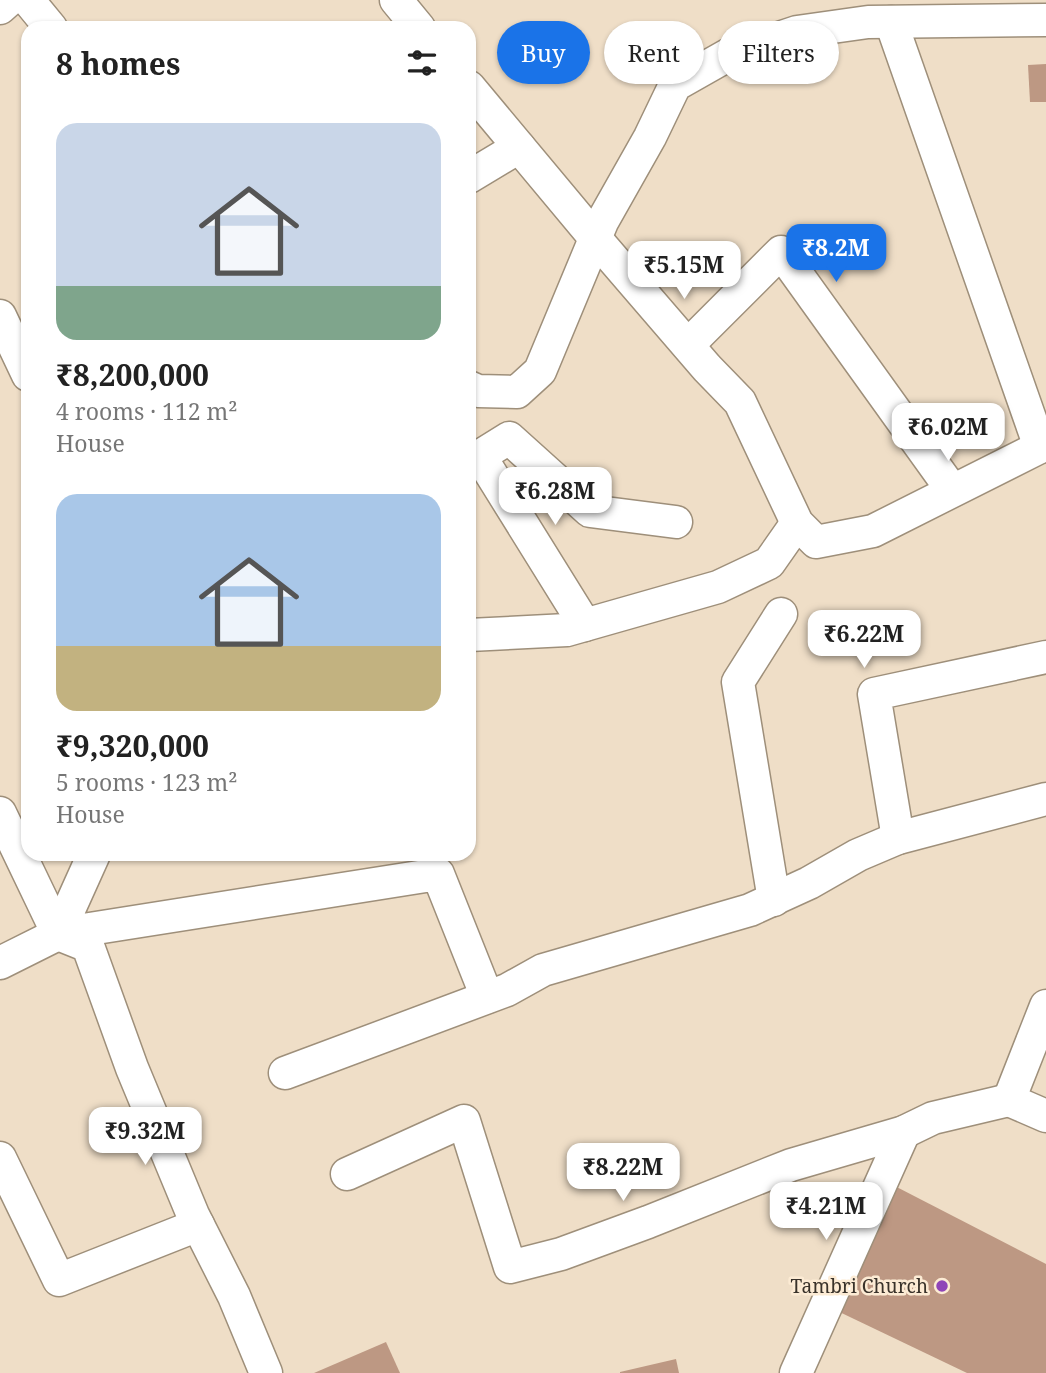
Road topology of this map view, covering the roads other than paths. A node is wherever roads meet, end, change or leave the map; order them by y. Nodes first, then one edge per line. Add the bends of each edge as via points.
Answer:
1 (9, 0) edge
2 (28, 0) edge
3 (396, 0) edge
4 (0, 8) edge
5 (1046, 20) edge
6 (45, 21) edge
7 (413, 21) edge
8 (891, 22) junction
9 (476, 96) edge
10 (519, 147) junction
11 (476, 173) edge
12 (595, 238) junction
13 (9, 322) edge
14 (688, 345) junction
15 (21, 355) edge
16 (476, 390) edge
17 (1043, 445) edge
18 (952, 490) junction
19 (676, 522) dead end
20 (797, 523) junction
21 (781, 614) dead end
22 (585, 625) junction
23 (476, 635) edge
24 (1046, 657) edge
25 (1046, 799) edge
26 (0, 813) edge
27 (898, 838) junction
28 (21, 857) edge
29 (23, 861) edge
30 (91, 861) edge
31 (774, 900) junction
32 (58, 934) junction
33 (0, 963) edge
34 (487, 997) junction
35 (1046, 1006) edge
36 (285, 1073) dead end
37 (1009, 1100) junction
38 (1046, 1116) edge
39 (904, 1132) junction
40 (0, 1158) edge
41 (347, 1174) dead end
42 (198, 1226) junction
43 (265, 1373) edge
44 (796, 1373) edge

1 - 4 street
2 - 6 street
3 - 7 street
5 - 8 street
8 - 12 street via 797,32 728,55 675,85
8 - 17 street
9 - 10 street
10 - 11 street
10 - 12 street
12 - 14 street
12 - 16 street via 540,371 517,393
13 - 15 street
14 - 18 street via 781,252
14 - 20 street via 740,402
17 - 18 street
18 - 20 street via 873,531 816,542
19 - 22 street via 590,511 509,438 480,456
20 - 22 street via 769,563 718,587
21 - 31 street via 738,682
22 - 23 street
24 - 27 street via 874,694
25 - 27 street
26 - 28 street
27 - 31 street
29 - 32 street
30 - 32 street
31 - 34 street via 750,911 543,970
32 - 33 street
32 - 34 street via 438,874
32 - 42 street via 88,946 132,1068
34 - 36 street
35 - 37 street
37 - 38 street
37 - 39 street via 933,1118
39 - 41 street via 791,1165 574,1249 510,1267 464,1121
39 - 44 street
40 - 42 street via 59,1280
42 - 43 street via 234,1296

